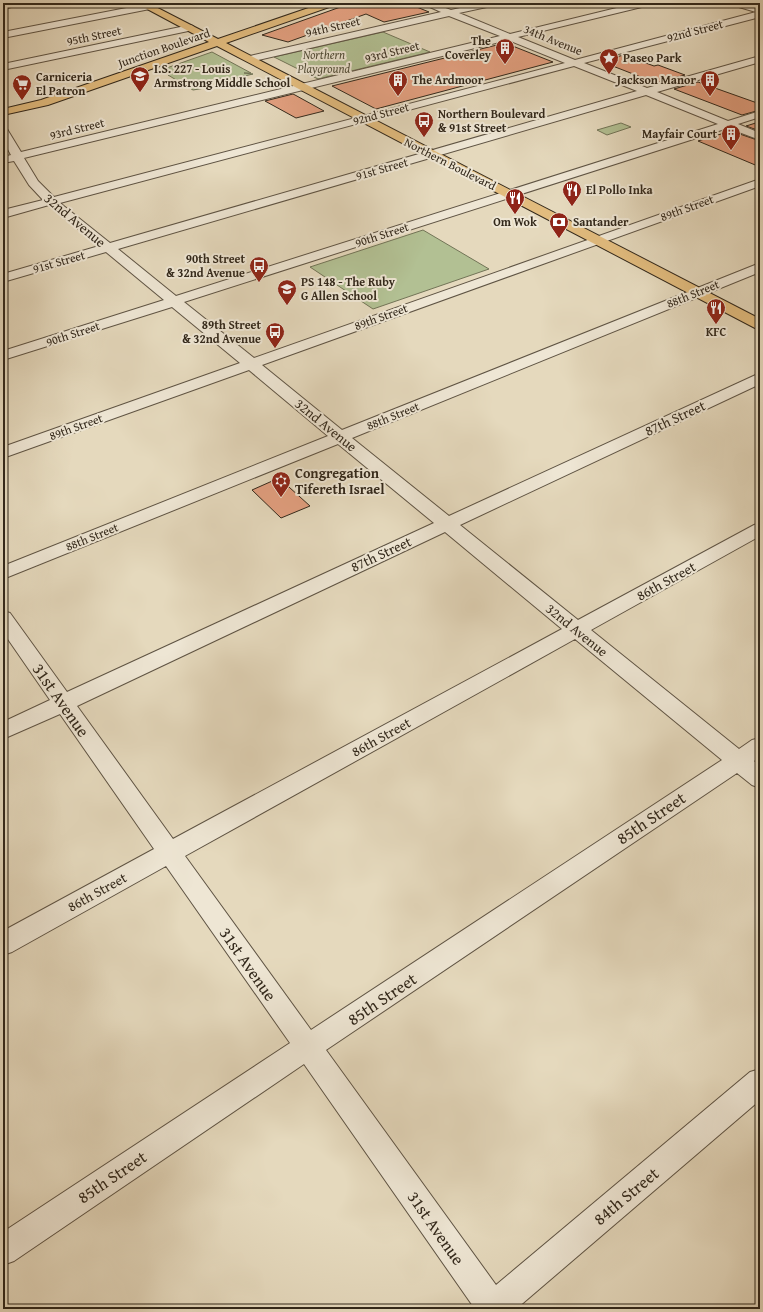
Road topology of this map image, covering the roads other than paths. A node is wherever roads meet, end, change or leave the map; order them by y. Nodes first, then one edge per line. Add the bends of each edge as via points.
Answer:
1 (17, 3) edge
2 (165, 3) edge
3 (332, 3) edge
4 (425, 3) edge
5 (433, 3) edge
6 (492, 3) edge
7 (646, 3) edge
8 (735, 3) edge
9 (144, 5) edge
10 (3, 6) edge
11 (452, 12) junction
12 (760, 12) edge
13 (190, 28) junction
14 (3, 34) edge
15 (512, 36) junction
16 (217, 43) junction
17 (250, 59) junction
18 (760, 59) edge
19 (578, 62) junction
20 (3, 67) edge
21 (302, 87) junction
22 (651, 90) junction
23 (3, 112) edge
24 (760, 114) edge
25 (363, 118) junction
26 (733, 123) junction
27 (760, 131) edge
28 (3, 132) edge
29 (760, 137) edge
30 (432, 154) junction
31 (18, 156) junction
32 (3, 158) edge
33 (760, 182) edge
34 (509, 194) junction
35 (51, 201) junction
36 (3, 214) edge
37 (598, 240) junction
38 (109, 248) junction
39 (760, 267) edge
40 (3, 278) edge
41 (698, 292) junction
42 (175, 301) junction
43 (760, 324) edge
44 (3, 356) edge
45 (251, 364) junction
46 (760, 378) edge
47 (341, 437) junction
48 (3, 453) edge
49 (448, 524) junction
50 (760, 529) edge
51 (3, 574) edge
52 (3, 618) edge
53 (577, 630) junction
54 (63, 703) junction
55 (3, 730) edge
56 (760, 746) edge
57 (738, 760) junction
58 (760, 779) edge
59 (169, 853) junction
60 (3, 944) edge
61 (307, 1047) junction
62 (760, 1082) edge
63 (3, 1250) edge
64 (493, 1309) edge

1 - 10 street
2 - 9 street
3 - 16 main road, Junction Boulevard
4 - 11 street, 34th Avenue
5 - 11 street, 34th Avenue
6 - 11 street, 94th Street
7 - 15 street, 93rd Street
8 - 12 street
9 - 13 main road, Northern Boulevard
9 - 14 street
11 - 15 street, 34th Avenue
11 - 17 street, 94th Street
12 - 19 street, 92nd Street
13 - 16 main road, Northern Boulevard
13 - 20 street, 95th Street
15 - 19 street, 34th Avenue
15 - 21 street, 93rd Street
16 - 17 main road, Northern Boulevard
16 - 23 main road, Junction Boulevard via 44,103
17 - 21 main road, Northern Boulevard
18 - 22 street, 91st Street
19 - 22 street, 34th Avenue
19 - 25 street, 92nd Street
21 - 25 main road, Northern Boulevard
21 - 31 street, 93rd Street
22 - 26 street, 34th Avenue
22 - 30 street, 91st Street
24 - 26 street, 90th Street
25 - 30 main road, Northern Boulevard
25 - 35 street, 92nd Street
26 - 27 street, 34th Avenue
26 - 29 street, 34th Avenue
26 - 34 street, 90th Street
28 - 31 street, 32nd Avenue
30 - 34 main road, Northern Boulevard
30 - 38 street, 91st Street
31 - 32 street, 93rd Street
31 - 35 street, 32nd Avenue via 33,183
33 - 37 street, 89th Street
34 - 37 main road, Northern Boulevard
34 - 42 street, 90th Street
35 - 36 street, 92nd Street
35 - 38 street, 32nd Avenue
37 - 41 main road, Northern Boulevard
37 - 45 street, 89th Street
38 - 40 street, 91st Street
38 - 42 street, 32nd Avenue
39 - 41 street, 88th Street
41 - 43 main road, Northern Boulevard
41 - 47 street, 88th Street
42 - 44 street, 90th Street
42 - 45 street, 32nd Avenue
45 - 47 street, 32nd Avenue
45 - 48 street, 89th Street
46 - 49 street, 87th Street
47 - 49 street, 32nd Avenue
47 - 51 street, 88th Street
49 - 53 street, 32nd Avenue
49 - 54 street, 87th Street
50 - 53 street, 86th Street
52 - 54 street, 31st Avenue
53 - 57 street, 32nd Avenue
53 - 59 street, 86th Street
54 - 55 street, 87th Street
54 - 59 street, 31st Avenue
56 - 57 street, 85th Street
57 - 58 street, 32nd Avenue
57 - 61 street, 85th Street
59 - 60 street, 86th Street
59 - 61 street, 31st Avenue
61 - 63 street, 85th Street
61 - 64 street, 31st Avenue
62 - 64 street, 84th Street

